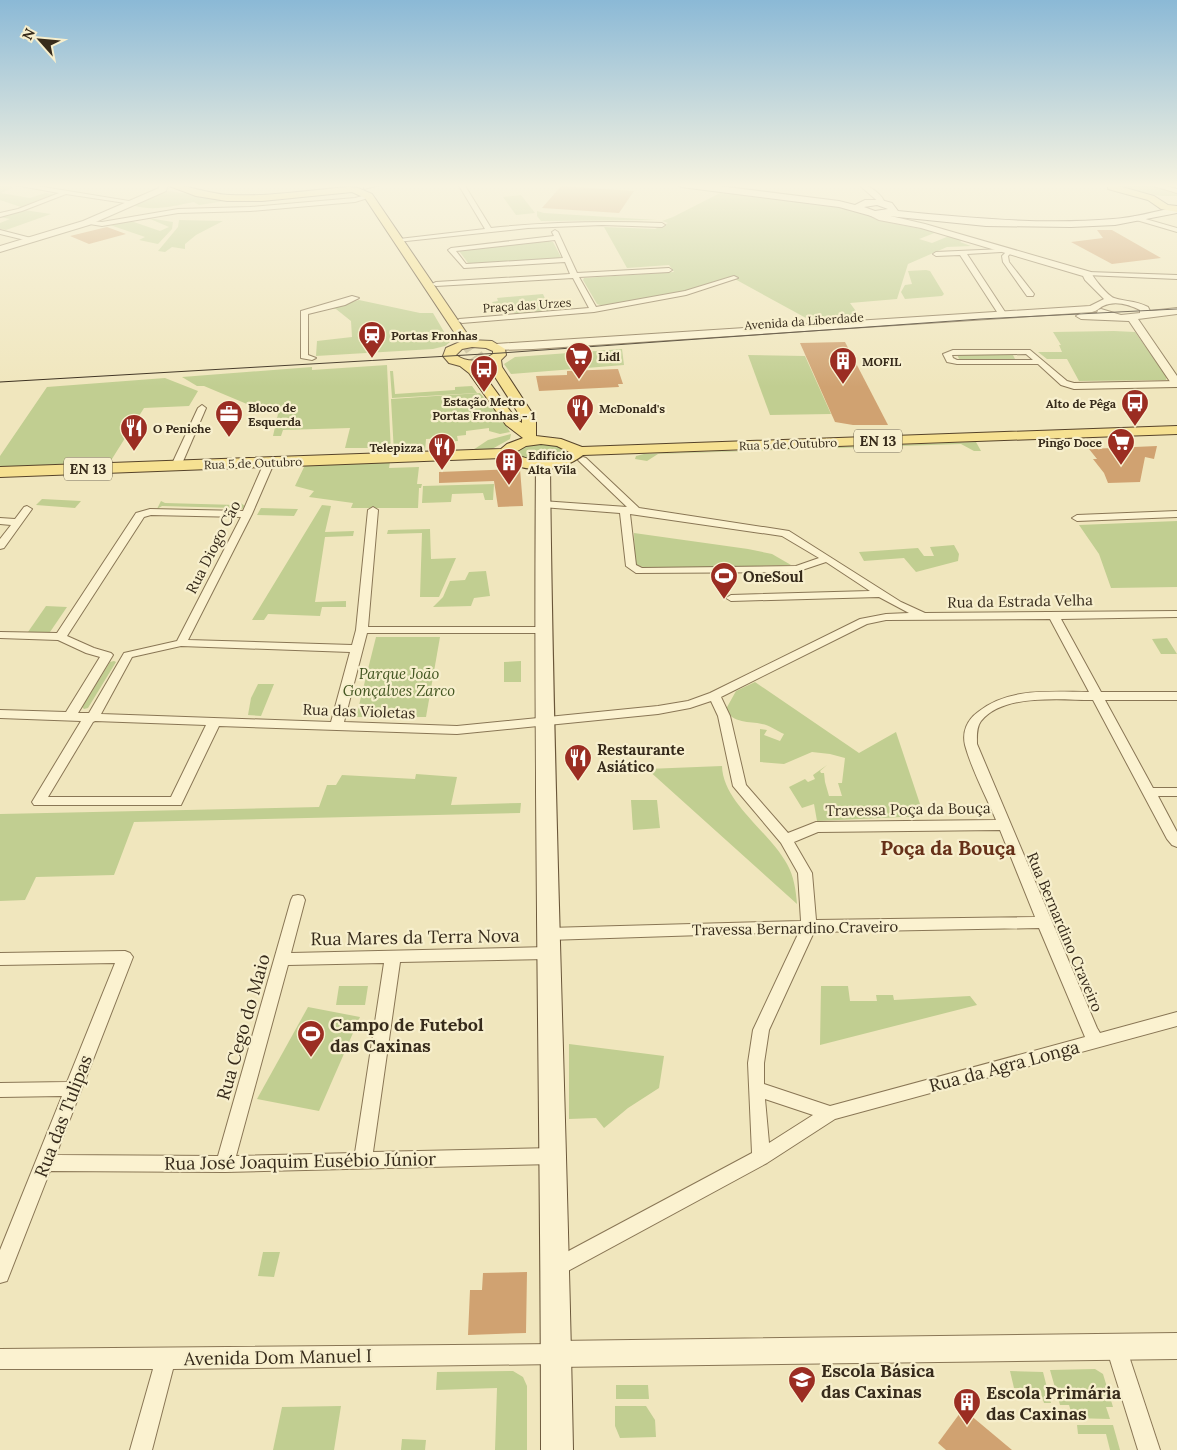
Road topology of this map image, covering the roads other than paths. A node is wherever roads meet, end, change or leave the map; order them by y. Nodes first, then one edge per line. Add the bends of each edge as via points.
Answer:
1 (1005, 251) edge
2 (407, 252) edge
3 (452, 252) edge
4 (564, 252) edge
5 (962, 252) junction
6 (976, 252) edge
7 (1007, 252) edge
8 (936, 254) dead end
9 (568, 260) junction
10 (414, 263) junction
11 (669, 270) dead end
12 (1088, 274) junction
13 (575, 276) junction
14 (1177, 277) edge
15 (734, 278) dead end
16 (436, 284) junction
17 (1030, 294) dead end
18 (355, 298) dead end
19 (1111, 301) junction
20 (1132, 303) junction
21 (1177, 304) edge
22 (1097, 306) junction
23 (594, 310) junction
24 (1177, 311) edge
25 (1003, 315) junction
26 (1145, 315) junction
27 (1111, 316) junction
28 (1132, 318) junction
29 (462, 321) junction
30 (459, 343) junction
31 (482, 343) junction
32 (312, 358) dead end
33 (494, 358) junction
34 (1039, 362) junction
35 (464, 363) junction
36 (1177, 384) edge
37 (202, 408) dead end
38 (1177, 430) edge
39 (532, 438) junction
40 (505, 453) junction
41 (581, 456) junction
42 (269, 463) junction
43 (543, 464) junction
44 (176, 466) junction
45 (0, 472) edge
46 (542, 504) junction
47 (27, 509) dead end
48 (373, 510) dead end
49 (631, 511) junction
50 (247, 514) junction
51 (1177, 514) edge
52 (1077, 518) dead end
53 (0, 522) edge
54 (19, 522) junction
55 (0, 546) edge
56 (827, 558) junction
57 (881, 594) junction
58 (731, 598) dead end
59 (897, 604) junction
60 (1177, 614) edge
61 (1054, 616) junction
62 (930, 617) junction
63 (864, 621) junction
64 (362, 630) junction
65 (543, 630) junction
66 (0, 635) edge
67 (60, 637) junction
68 (181, 643) junction
69 (357, 649) junction
70 (128, 654) junction
71 (107, 655) junction
72 (714, 696) junction
73 (1096, 696) junction
74 (1177, 696) edge
75 (0, 714) edge
76 (69, 717) junction
77 (90, 718) junction
78 (214, 722) junction
79 (545, 722) junction
80 (336, 727) junction
81 (1149, 792) junction
82 (1177, 792) edge
83 (1003, 825) junction
84 (786, 840) junction
85 (1177, 842) edge
86 (298, 900) dead end
87 (1043, 922) junction
88 (809, 926) junction
89 (548, 944) junction
90 (394, 957) junction
91 (0, 959) edge
92 (283, 959) junction
93 (1177, 1019) edge
94 (1096, 1041) junction
95 (73, 1089) junction
96 (756, 1089) junction
97 (0, 1090) edge
98 (830, 1113) junction
99 (554, 1156) junction
100 (761, 1156) junction
101 (363, 1160) junction
102 (46, 1163) junction
103 (225, 1164) junction
104 (555, 1269) junction
105 (0, 1274) edge
106 (1177, 1346) edge
107 (1116, 1347) junction
108 (556, 1354) junction
109 (0, 1358) edge
110 (166, 1359) junction
111 (141, 1450) edge
112 (557, 1450) edge
113 (1149, 1450) edge

1 - 17 street via 1006,262
2 - 10 main road
3 - 9 street via 464,266
4 - 9 street
5 - 6 street
5 - 8 street
5 - 25 street
7 - 12 street
9 - 13 street
10 - 16 main road
10 - 30 main road
11 - 13 street
12 - 14 street
12 - 19 street via 1088,278
13 - 16 street
13 - 23 street
15 - 23 street, Praça das Urzes via 686,293
16 - 29 main road
18 - 32 street via 303,314 304,356
19 - 20 street
19 - 22 street, Avenida da Liberdade
20 - 21 street
20 - 26 street via 1145,309
22 - 25 street, Avenida da Liberdade via 1092,309
22 - 27 street
23 - 29 street, Praça das Urzes
24 - 26 street
25 - 33 street, Avenida da Liberdade via 533,346
26 - 28 street, Avenida da Liberdade
27 - 28 street, Avenida da Liberdade
27 - 33 street, Avenida da Liberdade via 1098,314 939,324
28 - 36 street
29 - 31 main road via 473,338
30 - 31 main road
30 - 35 main road via 449,356
31 - 33 main road
33 - 35 main road via 481,363
33 - 39 main road
34 - 34 street via 957,362 950,360 947,354 1024,352
34 - 36 street via 1064,383 1074,386
35 - 39 main road via 474,370 511,422
37 - 44 street
38 - 41 main road, Rua 5 de Outubro / EN 13
39 - 40 main road, Rua 5 de Outubro / EN 13
39 - 41 main road, Rua 5 de Outubro / EN 13 via 562,443
40 - 42 main road, Rua 5 de Outubro / EN 13
40 - 43 main road, Rua 5 de Outubro / EN 13 via 519,461
41 - 43 main road, Rua 5 de Outubro / EN 13
41 - 49 street
42 - 44 main road, Rua 5 de Outubro / EN 13
42 - 50 street, Rua Diogo Cão
43 - 46 main road
44 - 45 main road, Rua 5 de Outubro / EN 13
46 - 49 street
46 - 65 main road
47 - 54 street
48 - 64 street
49 - 56 street via 785,533
49 - 56 street via 631,566 640,571 796,569
50 - 67 street via 150,512 140,515
50 - 68 street, Rua Diogo Cão
51 - 52 street
53 - 54 street
54 - 55 street
56 - 57 street
57 - 58 street
57 - 59 street
59 - 62 street
59 - 63 street, Rua da Estrada Velha
60 - 61 street, Rua da Estrada Velha
61 - 62 street, Rua da Estrada Velha
61 - 73 street
62 - 63 street, Rua da Estrada Velha
63 - 72 street, Rua da Estrada Velha
64 - 65 street
64 - 69 street
65 - 79 main road
66 - 67 street
67 - 71 street
68 - 69 street
68 - 70 street
69 - 80 street
70 - 71 street
70 - 77 street
71 - 76 street
72 - 79 street, Rua das Violetas via 674,707
72 - 84 street via 724,716 740,786
73 - 74 street, Rua Bernardino Craveiro
73 - 81 street
73 - 83 street, Rua Bernardino Craveiro via 1021,698 992,706 975,720 971,744
75 - 76 street, Rua das Violetas
76 - 77 street, Rua das Violetas
77 - 78 street, Rua das Violetas
77 - 78 street via 39,802 176,802
78 - 80 street, Rua das Violetas
79 - 80 street, Rua das Violetas via 457,730
79 - 89 main road
81 - 82 street
81 - 85 street
83 - 84 street, Travessa Poça da Bouça via 816,827
83 - 87 street, Rua Bernardino Craveiro
84 - 88 street via 805,873
86 - 92 street, Rua Cego do Maio
87 - 88 street, Travessa Bernardino Craveiro
87 - 94 street, Rua Bernardino Craveiro
88 - 89 street, Travessa Bernardino Craveiro
88 - 96 street via 760,1030
89 - 90 street, Rua Mares da Terra Nova
89 - 99 main road
90 - 92 street, Rua Mares da Terra Nova
90 - 101 street
91 - 95 street, Rua das Tulipas via 126,957
92 - 103 street, Rua Cego do Maio
93 - 94 street, Rua da Agra Longa
94 - 98 street, Rua da Agra Longa
95 - 97 street
95 - 102 street, Rua das Tulipas
96 - 98 street
96 - 100 street
98 - 100 street, Rua da Agra Longa
99 - 101 street, Rua José Joaquim Eusébio Júnior
99 - 104 main road
100 - 104 street, Rua da Agra Longa
101 - 103 street, Rua José Joaquim Eusébio Júnior
102 - 103 street, Rua José Joaquim Eusébio Júnior
102 - 105 street, Rua das Tulipas
104 - 108 main road
106 - 107 street
107 - 108 street
107 - 113 street
108 - 110 street, Avenida Dom Manuel I
108 - 112 main road
109 - 110 street, Avenida Dom Manuel I
110 - 111 street

